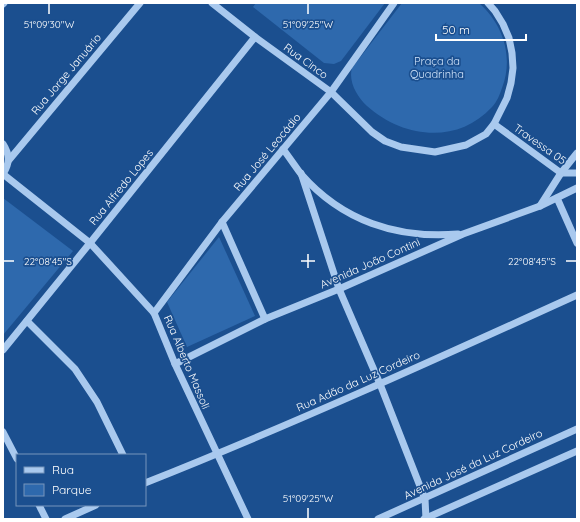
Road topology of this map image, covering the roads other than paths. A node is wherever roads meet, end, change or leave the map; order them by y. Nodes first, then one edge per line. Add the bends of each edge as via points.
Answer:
1 (140, 3) edge
2 (212, 3) edge
3 (394, 3) edge
4 (488, 3) edge
5 (255, 37) junction
6 (331, 92) junction
7 (494, 124) junction
8 (3, 144) edge
9 (283, 149) junction
10 (577, 153) edge
11 (9, 160) junction
12 (301, 173) junction
13 (561, 173) junction
14 (577, 173) edge
15 (3, 174) edge
16 (577, 188) edge
17 (557, 198) junction
18 (540, 206) junction
19 (222, 222) junction
20 (463, 234) junction
21 (577, 243) edge
22 (90, 244) junction
23 (339, 290) junction
24 (577, 295) edge
25 (154, 313) junction
26 (265, 319) junction
27 (27, 321) junction
28 (3, 350) edge
29 (175, 364) junction
30 (380, 384) junction
31 (577, 429) edge
32 (3, 432) edge
33 (577, 451) edge
34 (123, 454) edge
35 (216, 454) junction
36 (16, 457) edge
37 (146, 483) edge
38 (425, 499) junction
39 (40, 506) edge
40 (94, 506) edge
41 (46, 519) edge
42 (66, 519) edge
43 (248, 519) edge
44 (378, 519) edge
45 (425, 519) edge

1 - 11 street, Rua Jorge Januário
2 - 5 street, Rua Cinco
3 - 6 street, Rua José Leocádio
4 - 7 street via 503,24 509,38 513,68 507,98
5 - 6 street, Rua Cinco
5 - 22 street, Rua Alfredo Lopes
6 - 7 street, Rua Cinco via 372,132 385,141 401,147 435,152 466,145 486,134
6 - 9 street, Rua José Leocádio
7 - 13 street, Travessa 05
8 - 11 street
9 - 12 street
9 - 19 street, Rua José Leocádio
10 - 13 street
11 - 15 street, Rua Jorge Januário
12 - 20 street via 319,192 339,207 380,227 412,234
12 - 23 street
13 - 14 street, Travessa 05
13 - 18 street
15 - 22 street, Rua Alberto Massoli
16 - 17 street, Avenida João Contini
17 - 18 street, Avenida João Contini
17 - 21 street
18 - 20 street, Avenida João Contini
19 - 25 street, Rua José Leocádio
19 - 26 street
20 - 23 street, Avenida João Contini
22 - 25 street, Rua Alberto Massoli
22 - 27 street, Rua Alfredo Lopes
23 - 26 street, Avenida João Contini
23 - 30 street
24 - 30 street, Rua Adão da Luz Cordeiro
25 - 29 street, Rua Alberto Massoli
26 - 29 street, Avenida João Contini
27 - 28 street, Rua Alfredo Lopes
27 - 34 street via 75,369 97,402
29 - 35 street, Rua Alberto Massoli
30 - 35 street, Rua Adão da Luz Cordeiro
30 - 38 street
31 - 38 street, Avenida José da Luz Cordeiro
32 - 36 street
33 - 45 street
35 - 37 street, Rua Adão da Luz Cordeiro
35 - 43 street, Rua Alberto Massoli
38 - 44 street, Avenida José da Luz Cordeiro
38 - 45 street
39 - 41 street
40 - 42 street

